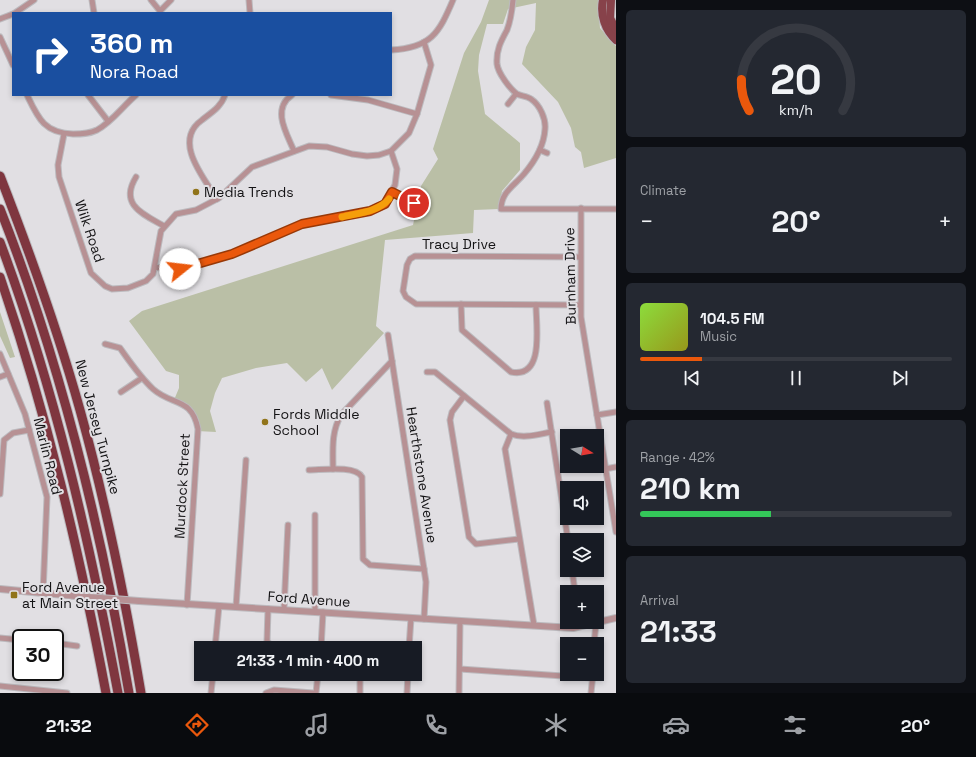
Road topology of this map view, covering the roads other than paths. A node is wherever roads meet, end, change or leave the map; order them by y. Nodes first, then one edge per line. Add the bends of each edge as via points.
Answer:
1 (34, 0) edge
2 (92, 0) edge
3 (152, 0) edge
4 (172, 0) edge
5 (249, 0) edge
6 (453, 0) edge
7 (514, 0) edge
8 (603, 0) edge
9 (611, 0) edge
10 (17, 12) edge
11 (94, 12) edge
12 (158, 12) edge
13 (250, 12) edge
14 (12, 15) edge
15 (0, 19) edge
16 (616, 30) edge
17 (0, 37) edge
18 (616, 40) edge
19 (424, 42) junction
20 (392, 50) edge
21 (12, 62) edge
22 (516, 94) junction
23 (28, 96) edge
24 (89, 96) edge
25 (135, 96) edge
26 (225, 96) edge
27 (291, 96) edge
28 (338, 96) edge
29 (508, 104) dead end
30 (417, 114) junction
31 (108, 121) junction
32 (64, 134) junction
33 (540, 150) junction
34 (294, 151) junction
35 (391, 151) junction
36 (547, 153) dead end
37 (0, 176) edge
38 (136, 177) dead end
39 (392, 192) junction
40 (217, 199) junction
41 (414, 203) dead end
42 (581, 208) junction
43 (0, 209) edge
44 (616, 209) edge
45 (164, 226) junction
46 (0, 242) edge
47 (580, 256) junction
48 (155, 267) junction
49 (0, 277) edge
50 (461, 304) junction
51 (536, 305) junction
52 (580, 305) junction
53 (388, 335) dead end
54 (105, 344) dead end
55 (0, 354) edge
56 (392, 361) junction
57 (427, 372) dead end
58 (8, 374) junction
59 (0, 378) edge
60 (142, 378) junction
61 (121, 392) dead end
62 (464, 396) junction
63 (547, 403) dead end
64 (616, 412) edge
65 (597, 416) junction
66 (29, 430) junction
67 (552, 432) junction
68 (512, 434) junction
69 (246, 460) dead end
70 (616, 466) edge
71 (333, 469) junction
72 (605, 469) junction
73 (309, 470) dead end
74 (0, 494) edge
75 (315, 515) dead end
76 (615, 517) edge
77 (288, 525) dead end
78 (616, 532) edge
79 (567, 533) edge
80 (519, 539) junction
81 (424, 569) junction
82 (0, 589) edge
83 (43, 593) junction
84 (187, 605) junction
85 (219, 606) junction
86 (236, 607) junction
87 (268, 609) junction
88 (284, 609) junction
89 (315, 611) junction
90 (323, 612) junction
91 (410, 618) junction
92 (616, 618) edge
93 (424, 619) junction
94 (460, 621) junction
95 (604, 621) edge
96 (534, 625) junction
97 (560, 627) edge
98 (0, 638) edge
99 (12, 639) edge
100 (216, 641) edge
101 (267, 641) edge
102 (321, 641) edge
103 (409, 641) edge
104 (64, 644) edge
105 (78, 646) dead end
106 (460, 669) junction
107 (560, 674) edge
108 (212, 681) edge
109 (317, 681) edge
110 (360, 681) edge
111 (408, 681) edge
112 (592, 681) edge
113 (0, 686) edge
114 (67, 693) edge
115 (106, 693) edge
116 (118, 693) edge
117 (129, 693) edge
118 (141, 693) edge
119 (211, 693) edge
120 (266, 693) edge
121 (315, 693) edge
122 (360, 693) edge
123 (407, 693) edge
124 (459, 693) edge
125 (591, 693) edge

1 - 10 street
2 - 11 street
3 - 12 street
4 - 12 street
5 - 13 street
6 - 19 street via 442,26 434,36
7 - 22 street via 512,16 499,43 497,66
8 - 18 highway via 603,21 608,32
9 - 16 highway via 610,18
14 - 15 street
17 - 21 street
19 - 20 street
19 - 30 street via 431,65
22 - 29 street
22 - 33 street via 531,99 541,110 546,126
23 - 32 street via 38,117 49,129
24 - 31 street
25 - 31 street
26 - 40 street via 222,104 196,124 189,142 192,158
27 - 34 street via 286,100 281,114 282,123
28 - 30 street via 368,100
30 - 35 street via 409,133
31 - 32 street via 96,130 82,134
32 - 48 street, Wilk Road via 58,177 91,273 112,289 128,288 148,280
33 - 36 street
33 - 42 street via 524,174 505,194 501,209
34 - 35 street via 309,146 327,147 368,156
34 - 40 street via 252,167
35 - 39 street via 397,176
37 - 118 highway, New Jersey Turnpike via 47,303 82,417 115,553
38 - 45 street via 130,186 129,196 133,204 138,212
39 - 41 street
39 - 48 street via 385,204 370,211 302,224 232,254 180,269
40 - 45 street via 196,210 176,214
42 - 44 street
42 - 47 street, Burnham Drive
43 - 117 highway, New Jersey Turnpike via 42,326 78,447 103,555
45 - 48 street, Wilk Road
46 - 116 highway via 58,419 90,549
47 - 50 street, Tracy Drive via 422,255 410,260 405,274 404,291 410,302
47 - 52 street, Burnham Drive
49 - 115 highway via 36,386 57,462
50 - 51 street, Tracy Drive
50 - 51 street via 460,324 466,334 511,372 518,373 526,371 536,356
51 - 52 street, Tracy Drive
52 - 65 street, Burnham Drive
53 - 56 street, Hearthstone Avenue
54 - 60 street, Murdock Street via 120,348
55 - 58 street, Marlin Road
56 - 71 street via 336,423 332,436
56 - 81 street, Hearthstone Avenue
57 - 62 street via 436,372
58 - 59 street
58 - 66 street, Marlin Road
60 - 61 street
60 - 84 street, Murdock Street via 154,390 185,405 192,412 198,429
62 - 68 street
62 - 80 street via 452,412 450,420 469,537 476,544
63 - 67 street
64 - 65 street
65 - 72 street, Burnham Drive
66 - 74 street via 13,433 4,440
66 - 83 street, Marlin Road via 48,507
67 - 68 street via 527,436
67 - 79 street
68 - 80 street via 505,450
69 - 86 street
70 - 72 street
71 - 73 street
71 - 81 street via 356,470 362,477 363,559 366,563
72 - 76 street, Burnham Drive
75 - 89 street
76 - 78 street, Burnham Drive
77 - 88 street
80 - 96 street
81 - 93 street, Hearthstone Avenue
82 - 83 street, Ford Avenue
83 - 84 street, Ford Avenue, bridge
84 - 85 street, Ford Avenue
85 - 86 street, Ford Avenue
85 - 100 street
86 - 87 street, Ford Avenue
87 - 88 street, Ford Avenue
87 - 101 street
88 - 89 street, Ford Avenue
89 - 90 street, Ford Avenue
90 - 91 street, Ford Avenue
90 - 102 street
91 - 93 street, Ford Avenue
91 - 103 street
92 - 95 street, Ford Avenue
93 - 94 street, Ford Avenue
94 - 96 street, Ford Avenue
94 - 106 street
96 - 97 street, Ford Avenue
98 - 99 street
104 - 105 street
106 - 107 street
106 - 124 street
108 - 119 street
109 - 121 street
110 - 122 street
111 - 123 street
112 - 125 street
113 - 114 street
120 - 121 street via 274,690

